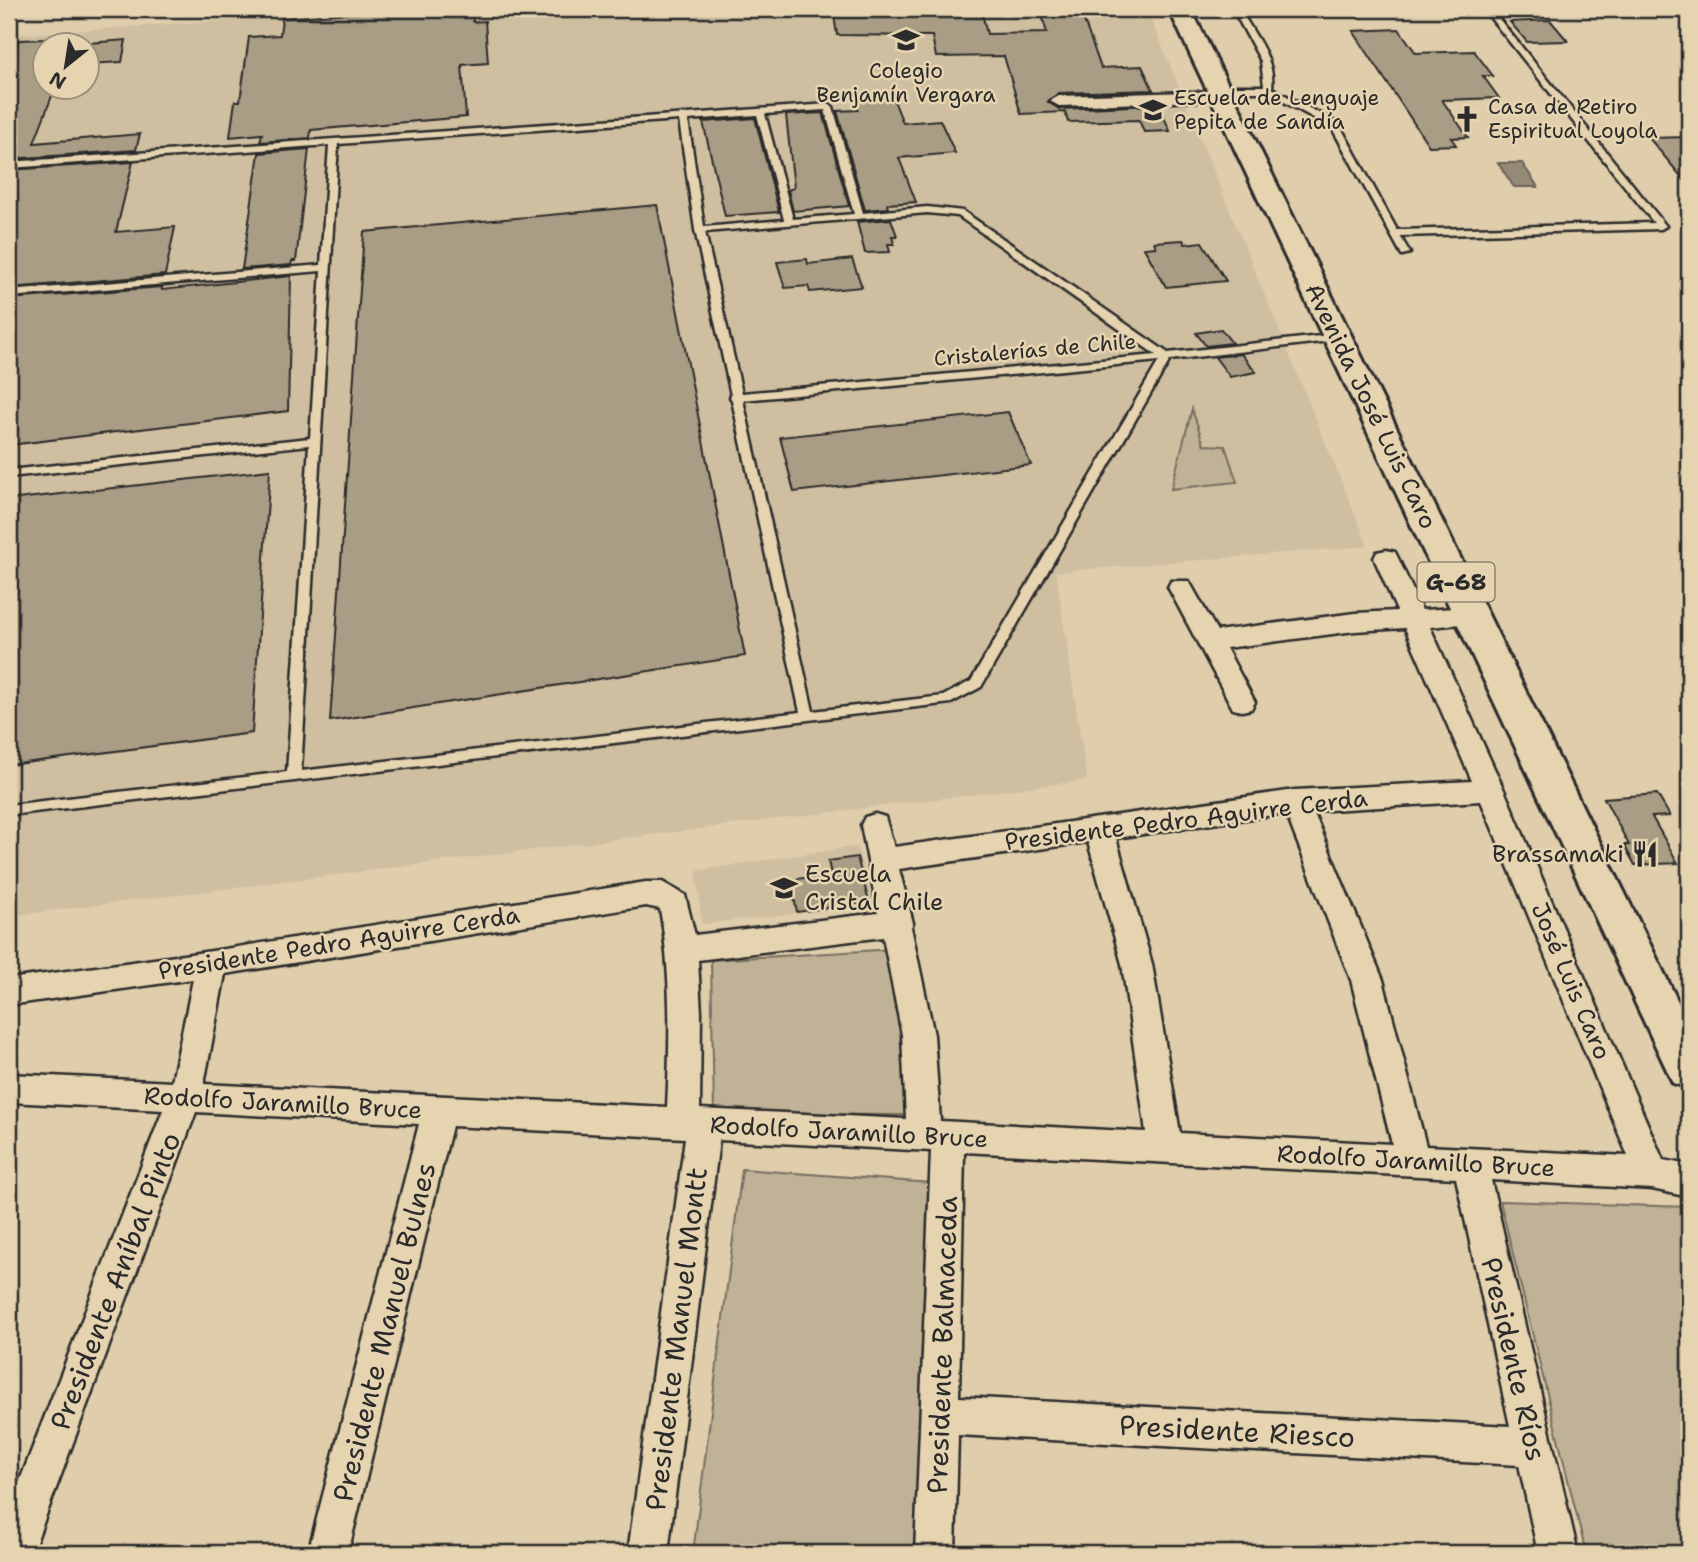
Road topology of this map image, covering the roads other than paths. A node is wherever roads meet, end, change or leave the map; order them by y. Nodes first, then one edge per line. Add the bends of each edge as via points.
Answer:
1 (1180, 9) edge
2 (1328, 9) edge
3 (1483, 9) edge
4 (1268, 89) junction
5 (1220, 92) junction
6 (1059, 101) dead end
7 (760, 111) junction
8 (683, 116) junction
9 (334, 144) junction
10 (9, 164) edge
11 (859, 216) junction
12 (789, 222) junction
13 (700, 229) junction
14 (1394, 233) junction
15 (1405, 253) dead end
16 (325, 268) junction
17 (9, 294) edge
18 (1338, 337) junction
19 (1166, 357) junction
20 (736, 397) junction
21 (315, 441) junction
22 (9, 472) edge
23 (1386, 558) dead end
24 (1180, 587) dead end
25 (1472, 617) junction
26 (1415, 619) junction
27 (1209, 642) junction
28 (1242, 702) dead end
29 (807, 714) junction
30 (294, 776) junction
31 (1490, 790) junction
32 (1295, 801) junction
33 (9, 810) edge
34 (875, 825) dead end
35 (1099, 829) junction
36 (883, 860) junction
37 (668, 897) joint
38 (898, 923) junction
39 (682, 949) junction
40 (212, 964) junction
41 (9, 992) edge
42 (1689, 1069) edge
43 (9, 1088) edge
44 (185, 1097) junction
45 (439, 1111) junction
46 (693, 1124) junction
47 (936, 1137) junction
48 (1165, 1148) junction
49 (1413, 1162) junction
50 (1470, 1164) junction
51 (1653, 1173) junction
52 (1689, 1181) edge
53 (940, 1415) junction
54 (1534, 1447) junction
55 (12, 1553) edge
56 (328, 1553) edge
57 (648, 1553) edge
58 (936, 1553) edge
59 (1558, 1553) edge

1 - 5 main road, Avenida José Luis Caro / G-68
2 - 4 lane via 1250,11 1241,17 1267,63
3 - 14 lane via 1661,226
4 - 5 lane
4 - 14 lane via 1336,126
5 - 6 street
5 - 18 main road, Avenida José Luis Caro / G-68
7 - 8 lane
7 - 11 lane via 829,107
7 - 12 lane
8 - 9 lane
8 - 13 lane
9 - 10 lane
9 - 16 lane
11 - 12 lane
11 - 19 lane via 939,209 960,213
12 - 13 lane
13 - 20 lane
14 - 15 lane
16 - 17 lane
16 - 21 lane
18 - 19 lane, Cristalerías de Chile
18 - 25 main road, Avenida José Luis Caro / G-68
19 - 20 lane, Cristalerías de Chile
19 - 29 lane via 975,684 946,700
20 - 29 lane
21 - 22 lane
21 - 30 lane
23 - 26 street, José Luis Caro
24 - 27 street
25 - 26 street
25 - 42 main road, Avenida José Luis Caro / G-68
26 - 27 street via 1355,622
26 - 31 street, José Luis Caro
27 - 28 street
29 - 30 lane
30 - 33 lane
31 - 32 street, Presidente Pedro Aguirre Cerda
31 - 51 street, José Luis Caro
32 - 35 street, Presidente Pedro Aguirre Cerda
32 - 49 street via 1367,979
34 - 36 street, Presidente Balmaceda
35 - 36 street, Presidente Pedro Aguirre Cerda
35 - 48 street via 1137,964
36 - 38 street, Presidente Balmaceda
37 - 39 street, Presidente Manuel Montt via 674,903
37 - 40 street, Presidente Pedro Aguirre Cerda via 646,894
38 - 39 street
38 - 47 street, Presidente Balmaceda
39 - 46 street, Presidente Manuel Montt
40 - 41 street, Presidente Pedro Aguirre Cerda
40 - 44 street, Presidente Aníbal Pinto
43 - 44 street, Rodolfo Jaramillo Bruce
44 - 45 street, Rodolfo Jaramillo Bruce
44 - 55 street, Presidente Aníbal Pinto
45 - 46 street, Rodolfo Jaramillo Bruce
45 - 56 street, Presidente Manuel Bulnes
46 - 47 street, Rodolfo Jaramillo Bruce
46 - 57 street, Presidente Manuel Montt
47 - 48 street, Rodolfo Jaramillo Bruce
47 - 53 street, Presidente Balmaceda
48 - 49 street, Rodolfo Jaramillo Bruce
49 - 50 street, Rodolfo Jaramillo Bruce
50 - 51 street, Rodolfo Jaramillo Bruce
50 - 54 street, Presidente Ríos
51 - 52 street, Rodolfo Jaramillo Bruce
53 - 54 street, Presidente Riesco
53 - 58 street, Presidente Balmaceda
54 - 59 street, Presidente Ríos

